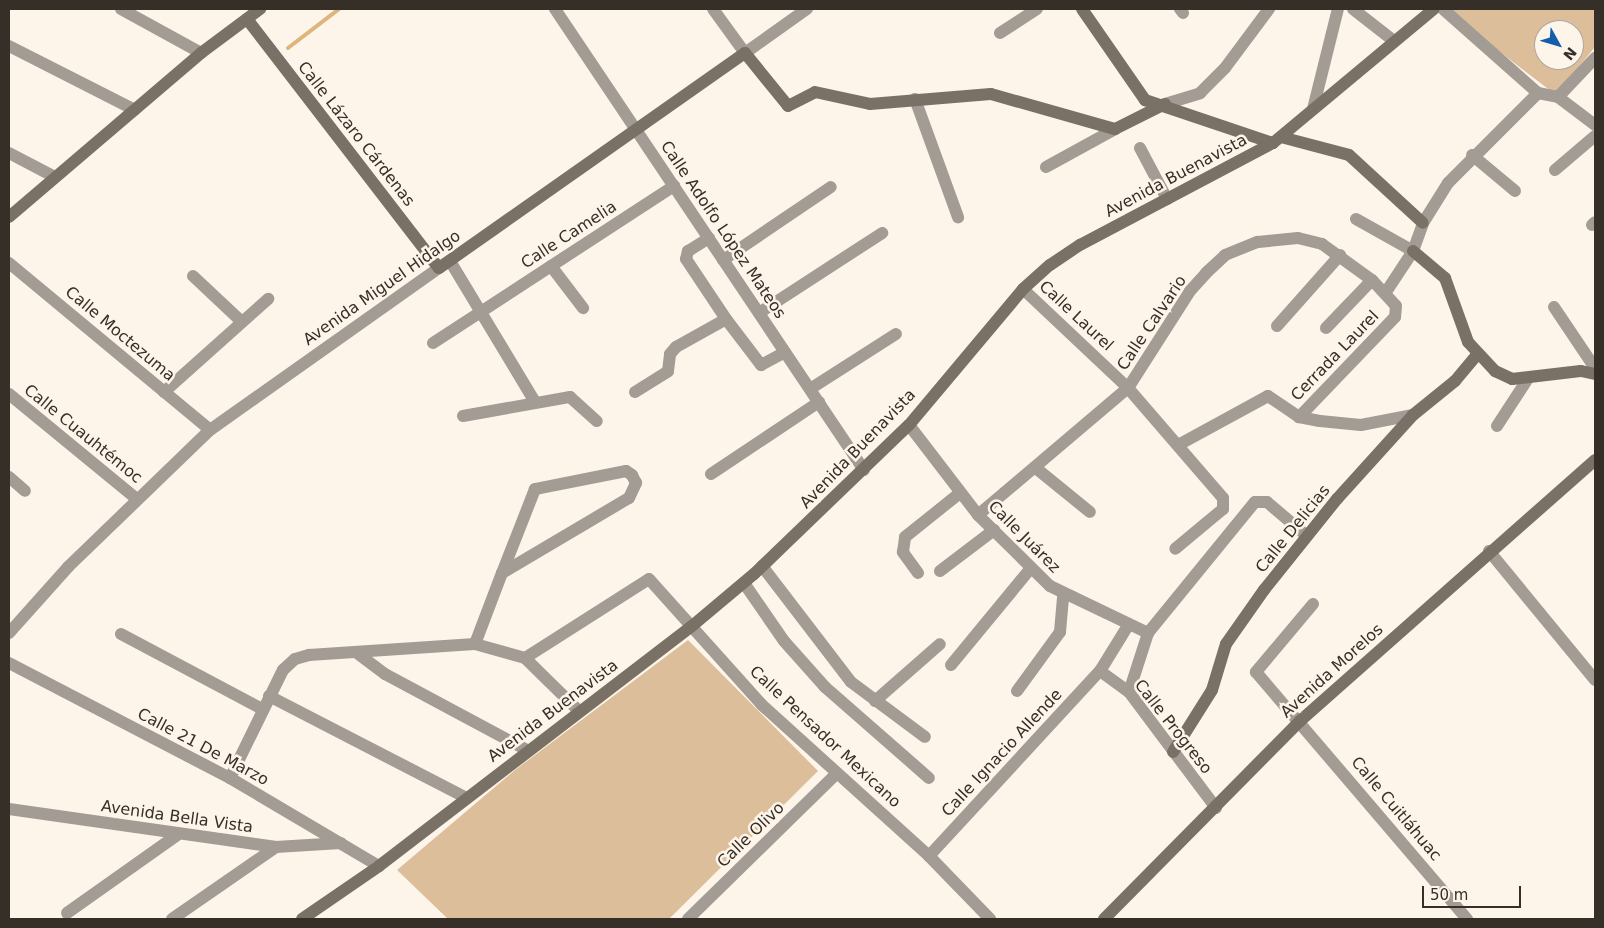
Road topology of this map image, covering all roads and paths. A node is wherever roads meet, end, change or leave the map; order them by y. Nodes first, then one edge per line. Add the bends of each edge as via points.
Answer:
1 (121, 9) edge
2 (260, 9) edge
3 (555, 9) edge
4 (713, 9) edge
5 (807, 9) edge
6 (1037, 9) edge
7 (1082, 9) edge
8 (1269, 9) edge
9 (1338, 9) edge
10 (1353, 9) edge
11 (1443, 9) edge
12 (1429, 10) edge
13 (247, 19) junction
14 (1000, 32) dead end
15 (1394, 42) junction
16 (9, 46) edge
17 (202, 53) junction
18 (746, 53) junction
19 (1595, 58) edge
20 (1538, 93) junction
21 (1558, 97) junction
22 (916, 99) junction
23 (1165, 104) junction
24 (135, 110) junction
25 (1313, 110) junction
26 (1595, 125) edge
27 (1115, 129) junction
28 (637, 132) junction
29 (1595, 136) edge
30 (1277, 140) junction
31 (1140, 148) dead end
32 (9, 153) edge
33 (1472, 155) junction
34 (1046, 167) dead end
35 (1556, 170) dead end
36 (55, 178) junction
37 (674, 186) junction
38 (831, 187) dead end
39 (1515, 191) dead end
40 (1168, 198) junction
41 (958, 216) dead end
42 (9, 217) edge
43 (1356, 219) dead end
44 (1423, 223) junction
45 (882, 232) dead end
46 (709, 238) junction
47 (1413, 251) junction
48 (1340, 255) junction
49 (723, 260) junction
50 (450, 261) junction
51 (9, 263) edge
52 (551, 266) junction
53 (438, 268) junction
54 (193, 276) dead end
55 (1372, 280) junction
56 (1023, 289) junction
57 (1386, 292) junction
58 (268, 299) dead end
59 (1554, 307) dead end
60 (583, 308) dead end
61 (481, 312) junction
62 (759, 313) junction
63 (726, 319) junction
64 (242, 322) junction
65 (1277, 326) dead end
66 (1326, 328) dead end
67 (896, 334) dead end
68 (433, 343) dead end
69 (785, 352) junction
70 (1476, 355) junction
71 (1595, 368) edge
72 (1595, 374) edge
73 (1527, 380) junction
74 (1128, 388) junction
75 (810, 389) junction
76 (164, 392) junction
77 (635, 392) dead end
78 (9, 394) edge
79 (535, 402) junction
80 (819, 402) junction
81 (1413, 415) junction
82 (463, 416) dead end
83 (1299, 417) junction
84 (597, 421) dead end
85 (909, 425) junction
86 (1497, 426) dead end
87 (210, 430) junction
88 (1180, 444) junction
89 (1595, 460) edge
90 (1037, 469) junction
91 (864, 470) junction
92 (711, 474) dead end
93 (9, 477) edge
94 (25, 491) dead end
95 (960, 493) junction
96 (138, 499) junction
97 (1090, 512) dead end
98 (978, 515) junction
99 (994, 530) junction
100 (1307, 536) junction
101 (1175, 549) dead end
102 (1489, 551) junction
103 (762, 566) junction
104 (1031, 568) junction
105 (940, 571) dead end
106 (502, 573) junction
107 (918, 573) dead end
108 (744, 582) junction
109 (1063, 594) junction
110 (1313, 604) dead end
111 (1129, 624) junction
112 (692, 626) junction
113 (9, 633) edge
114 (1148, 633) junction
115 (121, 634) dead end
116 (475, 644) junction
117 (940, 644) dead end
118 (356, 653) junction
119 (525, 658) junction
120 (9, 663) edge
121 (951, 665) dead end
122 (1100, 672) junction
123 (1595, 680) edge
124 (1017, 691) dead end
125 (1129, 692) junction
126 (269, 696) junction
127 (875, 701) junction
128 (262, 709) junction
129 (579, 711) junction
130 (1300, 720) junction
131 (925, 737) dead end
132 (527, 750) junction
133 (1173, 752) junction
134 (836, 774) junction
135 (230, 778) junction
136 (929, 778) dead end
137 (467, 798) junction
138 (1216, 808) junction
139 (9, 809) edge
140 (177, 835) junction
141 (341, 844) junction
142 (276, 847) junction
143 (929, 856) junction
144 (379, 866) junction
145 (67, 913) dead end
146 (695, 917) edge
147 (172, 919) edge
148 (302, 919) edge
149 (990, 919) edge
150 (1104, 919) edge
151 (1467, 919) edge

1 - 17 street
2 - 13 street
3 - 28 street, Calle Adolfo López Mateos
4 - 18 street
5 - 18 street, Avenida Miguel Hidalgo
6 - 14 street
7 - 23 street via 1142,97
8 - 23 street via 1225,68 1200,93
9 - 25 street
10 - 15 street
11 - 20 street
12 - 15 street, Avenida Buenavista
13 - 17 street
13 - 53 street, Calle Lázaro Cárdenas
15 - 25 street, Avenida Buenavista
16 - 24 street
17 - 24 street
18 - 22 street via 788,106 815,92 870,104
18 - 28 street, Avenida Miguel Hidalgo
19 - 21 street
20 - 21 street
20 - 33 street
21 - 26 street
22 - 27 street via 991,94
22 - 41 street
23 - 27 street
23 - 30 street
24 - 36 street
25 - 30 street, Avenida Buenavista
27 - 34 street
28 - 37 street, Calle Adolfo López Mateos
28 - 50 street, Avenida Miguel Hidalgo
29 - 35 street
30 - 40 street, Avenida Buenavista
30 - 44 street via 1349,155
31 - 40 street
32 - 36 street
33 - 39 street
33 - 44 street
36 - 42 street
37 - 46 street, Calle Adolfo López Mateos
37 - 52 street, Calle Camelia
38 - 49 street
40 - 56 street, Avenida Buenavista via 1080,245
43 - 47 street
44 - 47 street
45 - 62 street
46 - 49 street, Calle Adolfo López Mateos
46 - 63 street via 688,251 686,259
47 - 57 street
47 - 70 street via 1445,278
48 - 55 street, Calle Calvario
48 - 65 street
48 - 74 street, Calle Calvario via 1322,244 1298,238 1258,242 1225,255 1190,291
49 - 62 street, Calle Adolfo López Mateos
50 - 53 street, Avenida Miguel Hidalgo
50 - 61 street
51 - 76 street, Calle Moctezuma
52 - 60 street
52 - 61 street, Calle Camelia
53 - 87 street, Avenida Miguel Hidalgo
54 - 64 street
55 - 57 street, Calle Calvario
55 - 66 street
56 - 74 street, Calle Laurel
56 - 85 street, Avenida Buenavista
57 - 83 street, Cerrada Laurel via 1396,306 1395,317
58 - 64 street
59 - 71 street
61 - 68 street, Calle Camelia
61 - 79 street
62 - 69 street, Calle Adolfo López Mateos
63 - 69 street via 761,365
63 - 77 street via 676,347 670,354 668,371
64 - 76 street
67 - 75 street
69 - 75 street, Calle Adolfo López Mateos
70 - 73 street via 1506,378
70 - 81 street, Calle Delicias via 1455,381
72 - 73 street via 1581,371
73 - 86 street
74 - 88 street, Calle Laurel
74 - 90 street, Calle Calvario
75 - 80 street, Calle Adolfo López Mateos
76 - 87 street, Calle Moctezuma
78 - 96 street, Calle Cuauhtémoc
79 - 82 street
79 - 84 street via 570,397
80 - 91 street, Calle Adolfo López Mateos
80 - 92 street
81 - 83 street via 1361,425
81 - 100 street, Calle Delicias
83 - 88 street via 1274,398 1262,398
85 - 91 street, Avenida Buenavista
85 - 95 street, Calle Juárez
87 - 96 street, Avenida Miguel Hidalgo
88 - 101 street, Calle Laurel via 1226,502
89 - 102 street, Avenida Morelos
90 - 97 street
90 - 98 street, Calle Calvario
91 - 103 street, Avenida Buenavista
93 - 94 street
95 - 98 street, Calle Juárez
95 - 107 street via 905,537 903,552
96 - 113 street, Avenida Miguel Hidalgo via 68,567
98 - 99 street, Calle Juárez
99 - 104 street, Calle Juárez
99 - 105 street
100 - 114 street via 1267,502 1255,502
100 - 133 street, Calle Delicias via 1226,644 1212,690
102 - 123 street
102 - 130 street, Avenida Morelos
103 - 108 street, Avenida Buenavista
103 - 127 street via 842,673
104 - 109 street, Calle Juárez
104 - 121 street
106 - 106 street via 629,498 636,483 632,475 626,471 535,489
106 - 116 street
108 - 112 street, Avenida Buenavista
108 - 136 street via 784,641 825,687
109 - 111 street, Calle Juárez
109 - 124 street via 1060,632
110 - 130 street, Calle Cuitláhuac via 1256,672
111 - 114 street, Calle Juárez
111 - 122 street, Calle Ignacio Allende
112 - 119 street, Calle Pensador Mexicano via 654,582 642,581
112 - 129 street, Avenida Buenavista
112 - 134 street, Calle Pensador Mexicano via 762,705
114 - 125 street
115 - 128 street
116 - 118 street
116 - 119 street
117 - 127 street
118 - 126 street via 309,655 295,659 283,670
118 - 132 street via 385,674
119 - 129 street
120 - 135 street, Calle 21 De Marzo
122 - 125 street, Calle Progreso
122 - 143 street, Calle Ignacio Allende
125 - 133 street, Calle Progreso
126 - 128 street
126 - 137 street
127 - 131 street
128 - 135 street
129 - 132 street, Avenida Buenavista
130 - 138 street, Avenida Morelos
130 - 151 street, Calle Cuitláhuac
132 - 137 street, Avenida Buenavista
133 - 138 street, Calle Progreso
134 - 143 street, Calle Pensador Mexicano
134 - 146 street, Calle Olivo
135 - 141 street, Calle 21 De Marzo
137 - 144 street, Avenida Buenavista
138 - 150 street, Avenida Morelos
139 - 140 street, Avenida Bella Vista
140 - 142 street, Avenida Bella Vista
140 - 145 street
141 - 142 street, Avenida Bella Vista
141 - 144 street, Calle 21 De Marzo
142 - 147 street
143 - 149 street, Calle Pensador Mexicano
144 - 148 street, Avenida Buenavista

